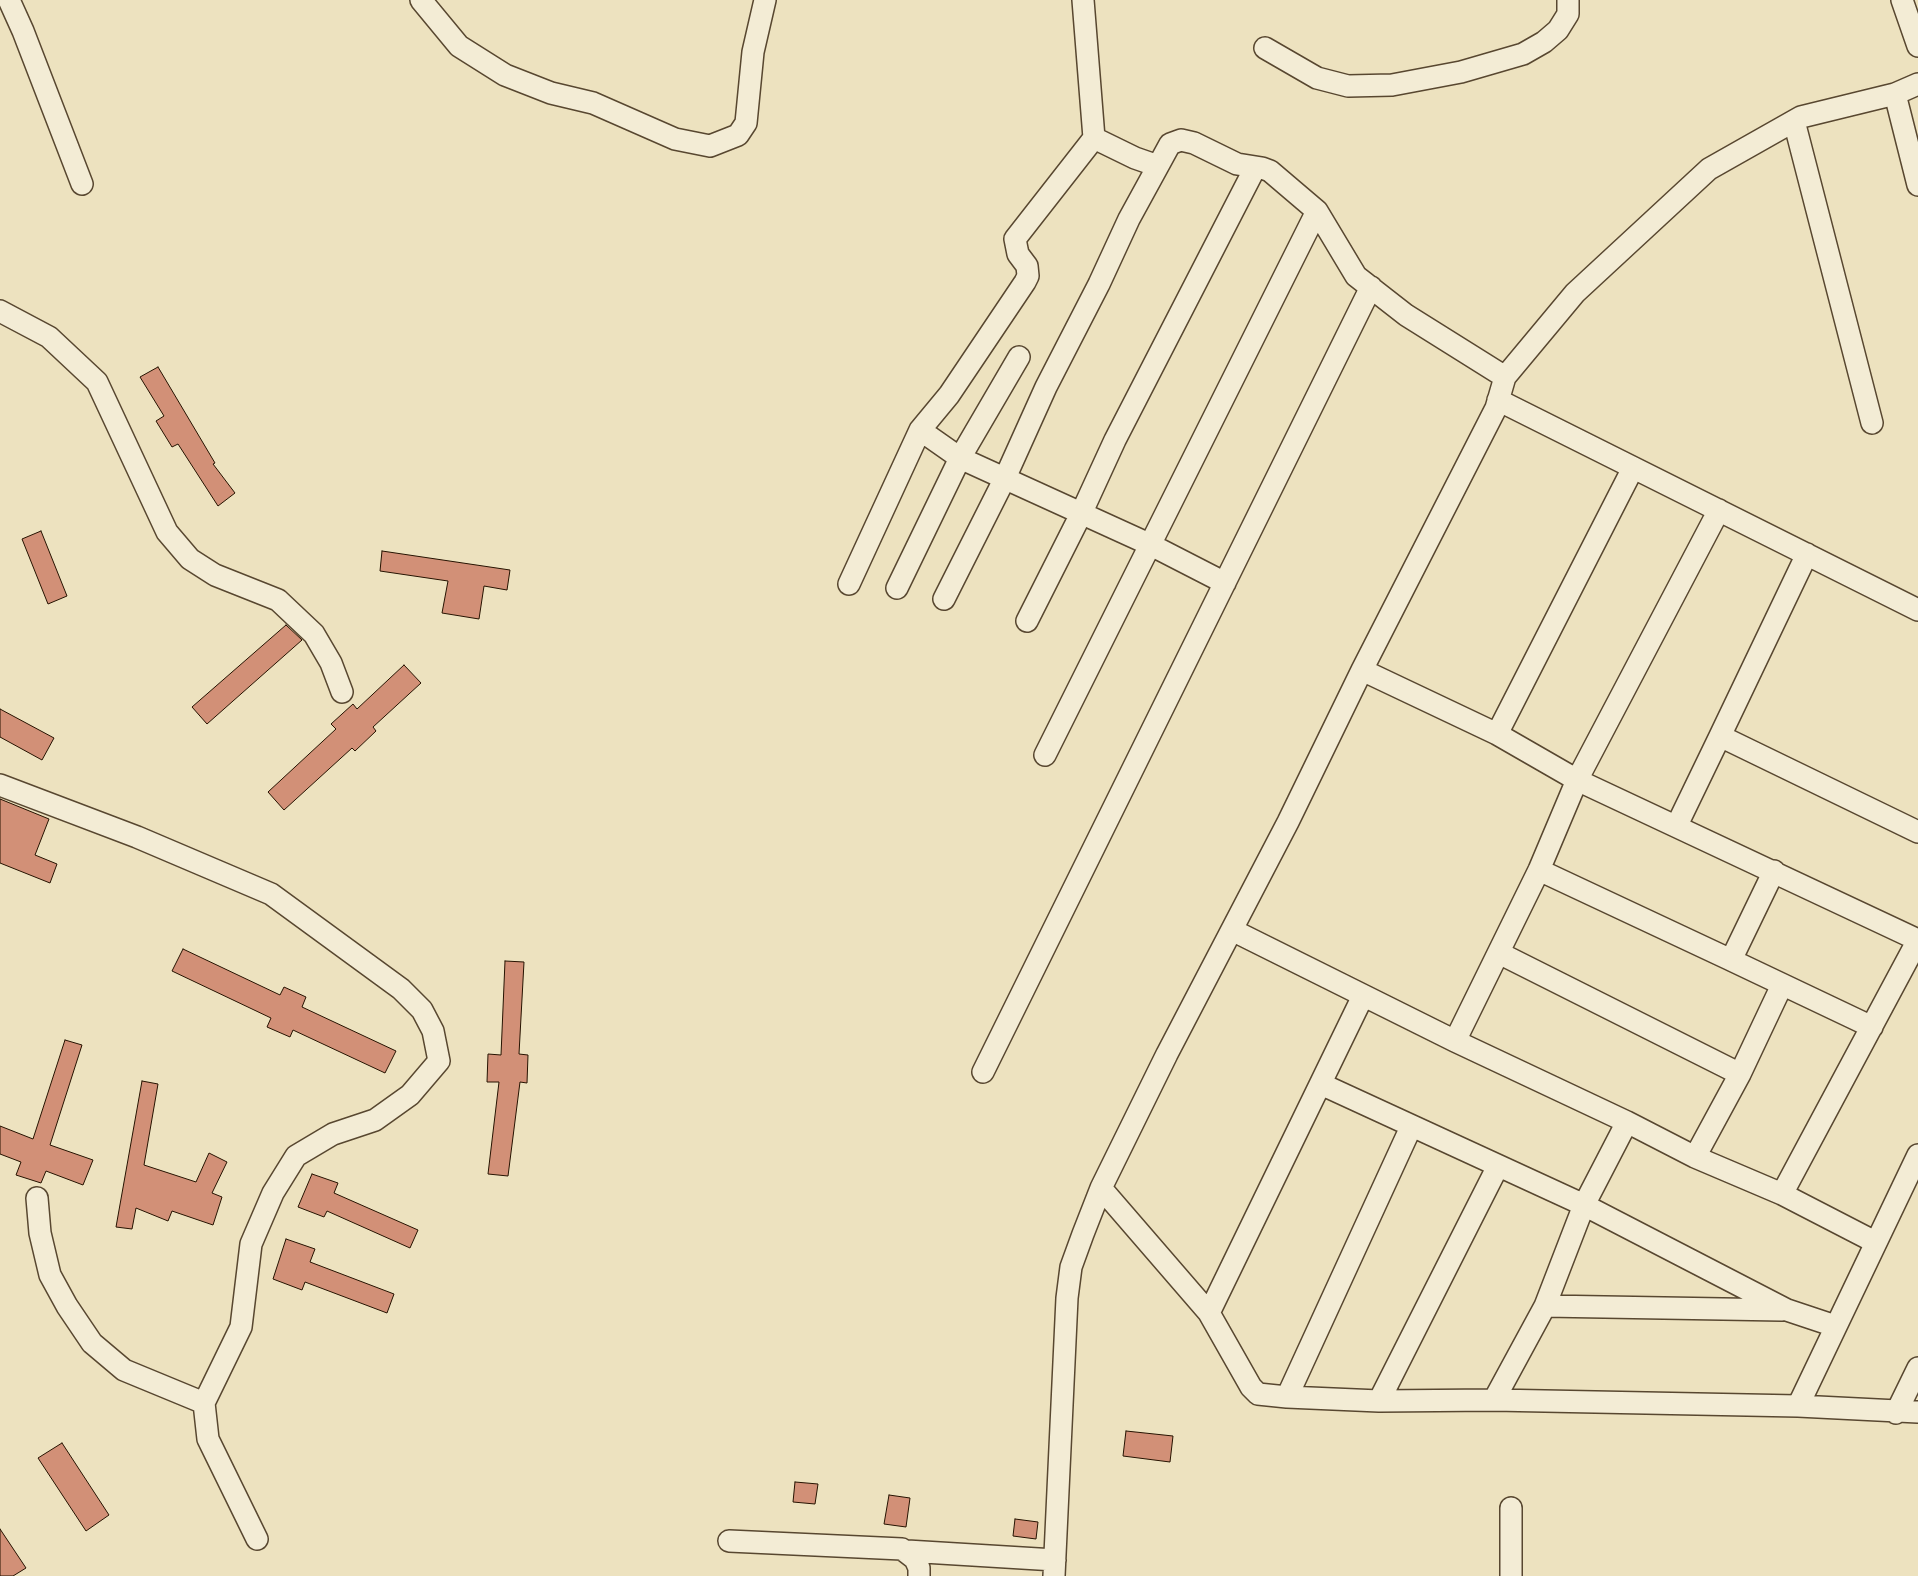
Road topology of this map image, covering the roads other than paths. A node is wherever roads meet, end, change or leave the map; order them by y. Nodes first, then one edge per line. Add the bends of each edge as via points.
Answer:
1 (9, 0) edge
2 (421, 0) edge
3 (765, 0) edge
4 (1083, 0) edge
5 (1568, 0) edge
6 (1902, 0) edge
7 (1918, 46) edge
8 (1265, 48) dead end
9 (1918, 84) edge
10 (1895, 94) junction
11 (1794, 121) junction
12 (1094, 138) junction
13 (1158, 166) junction
14 (1255, 168) junction
15 (82, 184) dead end
16 (1918, 185) edge
17 (1317, 211) junction
18 (1371, 287) junction
19 (0, 311) edge
20 (1019, 357) dead end
21 (1505, 378) junction
22 (1498, 400) junction
23 (1872, 423) dead end
24 (920, 430) junction
25 (960, 458) junction
26 (1633, 468) junction
27 (1005, 478) junction
28 (1719, 510) junction
29 (1081, 514) junction
30 (1151, 545) junction
31 (1807, 554) junction
32 (1224, 583) junction
33 (849, 584) dead end
34 (897, 588) dead end
35 (944, 599) dead end
36 (1918, 610) edge
37 (1027, 621) dead end
38 (1362, 670) junction
39 (342, 692) dead end
40 (1497, 734) junction
41 (1720, 736) junction
42 (1045, 755) dead end
43 (1577, 780) junction
44 (0, 785) edge
45 (1676, 825) junction
46 (1918, 832) edge
47 (1539, 870) junction
48 (1774, 871) junction
49 (1232, 930) junction
50 (1499, 953) junction
51 (1730, 960) junction
52 (1782, 985) junction
53 (1363, 996) junction
54 (1872, 1027) junction
55 (1455, 1041) junction
56 (982, 1072) dead end
57 (1740, 1074) junction
58 (1321, 1084) junction
59 (1627, 1122) junction
60 (1411, 1127) junction
61 (1918, 1155) edge
62 (1695, 1157) junction
63 (1498, 1166) junction
64 (1101, 1188) junction
65 (1782, 1194) junction
66 (37, 1198) dead end
67 (1584, 1205) junction
68 (1875, 1242) junction
69 (1545, 1306) junction
70 (1787, 1310) junction
71 (1209, 1314) junction
72 (1835, 1326) junction
73 (1918, 1368) edge
74 (1287, 1398) junction
75 (1494, 1400) junction
76 (1379, 1401) junction
77 (204, 1404) junction
78 (1798, 1406) junction
79 (1918, 1412) edge
80 (1896, 1413) junction
81 (1511, 1508) dead end
82 (257, 1538) dead end
83 (729, 1541) dead end
84 (907, 1551) junction
85 (1054, 1568) edge
86 (919, 1576) edge
87 (1511, 1576) edge

1 - 15 street
2 - 3 street via 459,46 505,75 551,93 593,103 676,139 710,146 738,135 746,123 753,52
4 - 12 street
5 - 8 street via 1568,14 1558,30 1524,54 1461,72 1392,85 1348,86 1317,78
6 - 7 street
9 - 10 street
10 - 11 street
10 - 16 street
11 - 21 street via 1709,169 1575,293
11 - 23 street
12 - 13 street
12 - 24 street via 1018,234 1015,246 1027,266 1028,276 955,387
13 - 14 street via 1170,144 1181,140 1236,164
13 - 27 street via 1129,218
14 - 17 street via 1270,171
14 - 29 street via 1115,440
17 - 18 street via 1356,276
17 - 30 street
18 - 21 street via 1406,315
18 - 32 street
19 - 39 street via 49,337 97,382 166,532 190,559 215,575 278,600 314,634 331,663
20 - 25 street
21 - 22 street
22 - 26 street
22 - 38 street
24 - 25 street
24 - 33 street
25 - 27 street
25 - 34 street
26 - 28 street
26 - 40 street
27 - 29 street
27 - 35 street
28 - 31 street
28 - 43 street
29 - 30 street
29 - 37 street
30 - 32 street
30 - 42 street
31 - 36 street
31 - 41 street
32 - 56 street
38 - 40 street
38 - 49 street
40 - 43 street
41 - 45 street
41 - 46 street
43 - 45 street
43 - 47 street
44 - 77 street via 137,837 271,894 401,990 422,1010 433,1031 439,1061 410,1095 374,1120 333,1134 296,1156 272,1193 251,1244 241,1327
45 - 48 street
47 - 50 street
47 - 51 street
48 - 51 street
48 - 54 street via 1918,940
49 - 53 street
49 - 64 street
50 - 55 street
50 - 57 street
51 - 52 street
52 - 54 street
52 - 57 street
53 - 55 street
53 - 58 street
54 - 65 street
55 - 59 street
57 - 62 street
58 - 60 street
58 - 71 street
59 - 62 street
59 - 67 street
60 - 63 street
60 - 74 street
61 - 68 street
62 - 65 street
63 - 67 street
63 - 76 street
64 - 71 street
64 - 85 street via 1071,1267 1067,1298
65 - 68 street
66 - 77 street via 40,1233 50,1275 92,1343 124,1370
67 - 69 street
67 - 70 street
68 - 72 street
69 - 70 street
69 - 75 street
70 - 72 street
71 - 74 street via 1254,1391
72 - 78 street
73 - 80 street
74 - 76 street
75 - 76 street
75 - 78 street
77 - 82 street via 208,1439
78 - 80 street
79 - 80 street
81 - 87 street
83 - 84 street via 902,1548
84 - 85 street
84 - 86 street via 918,1564

